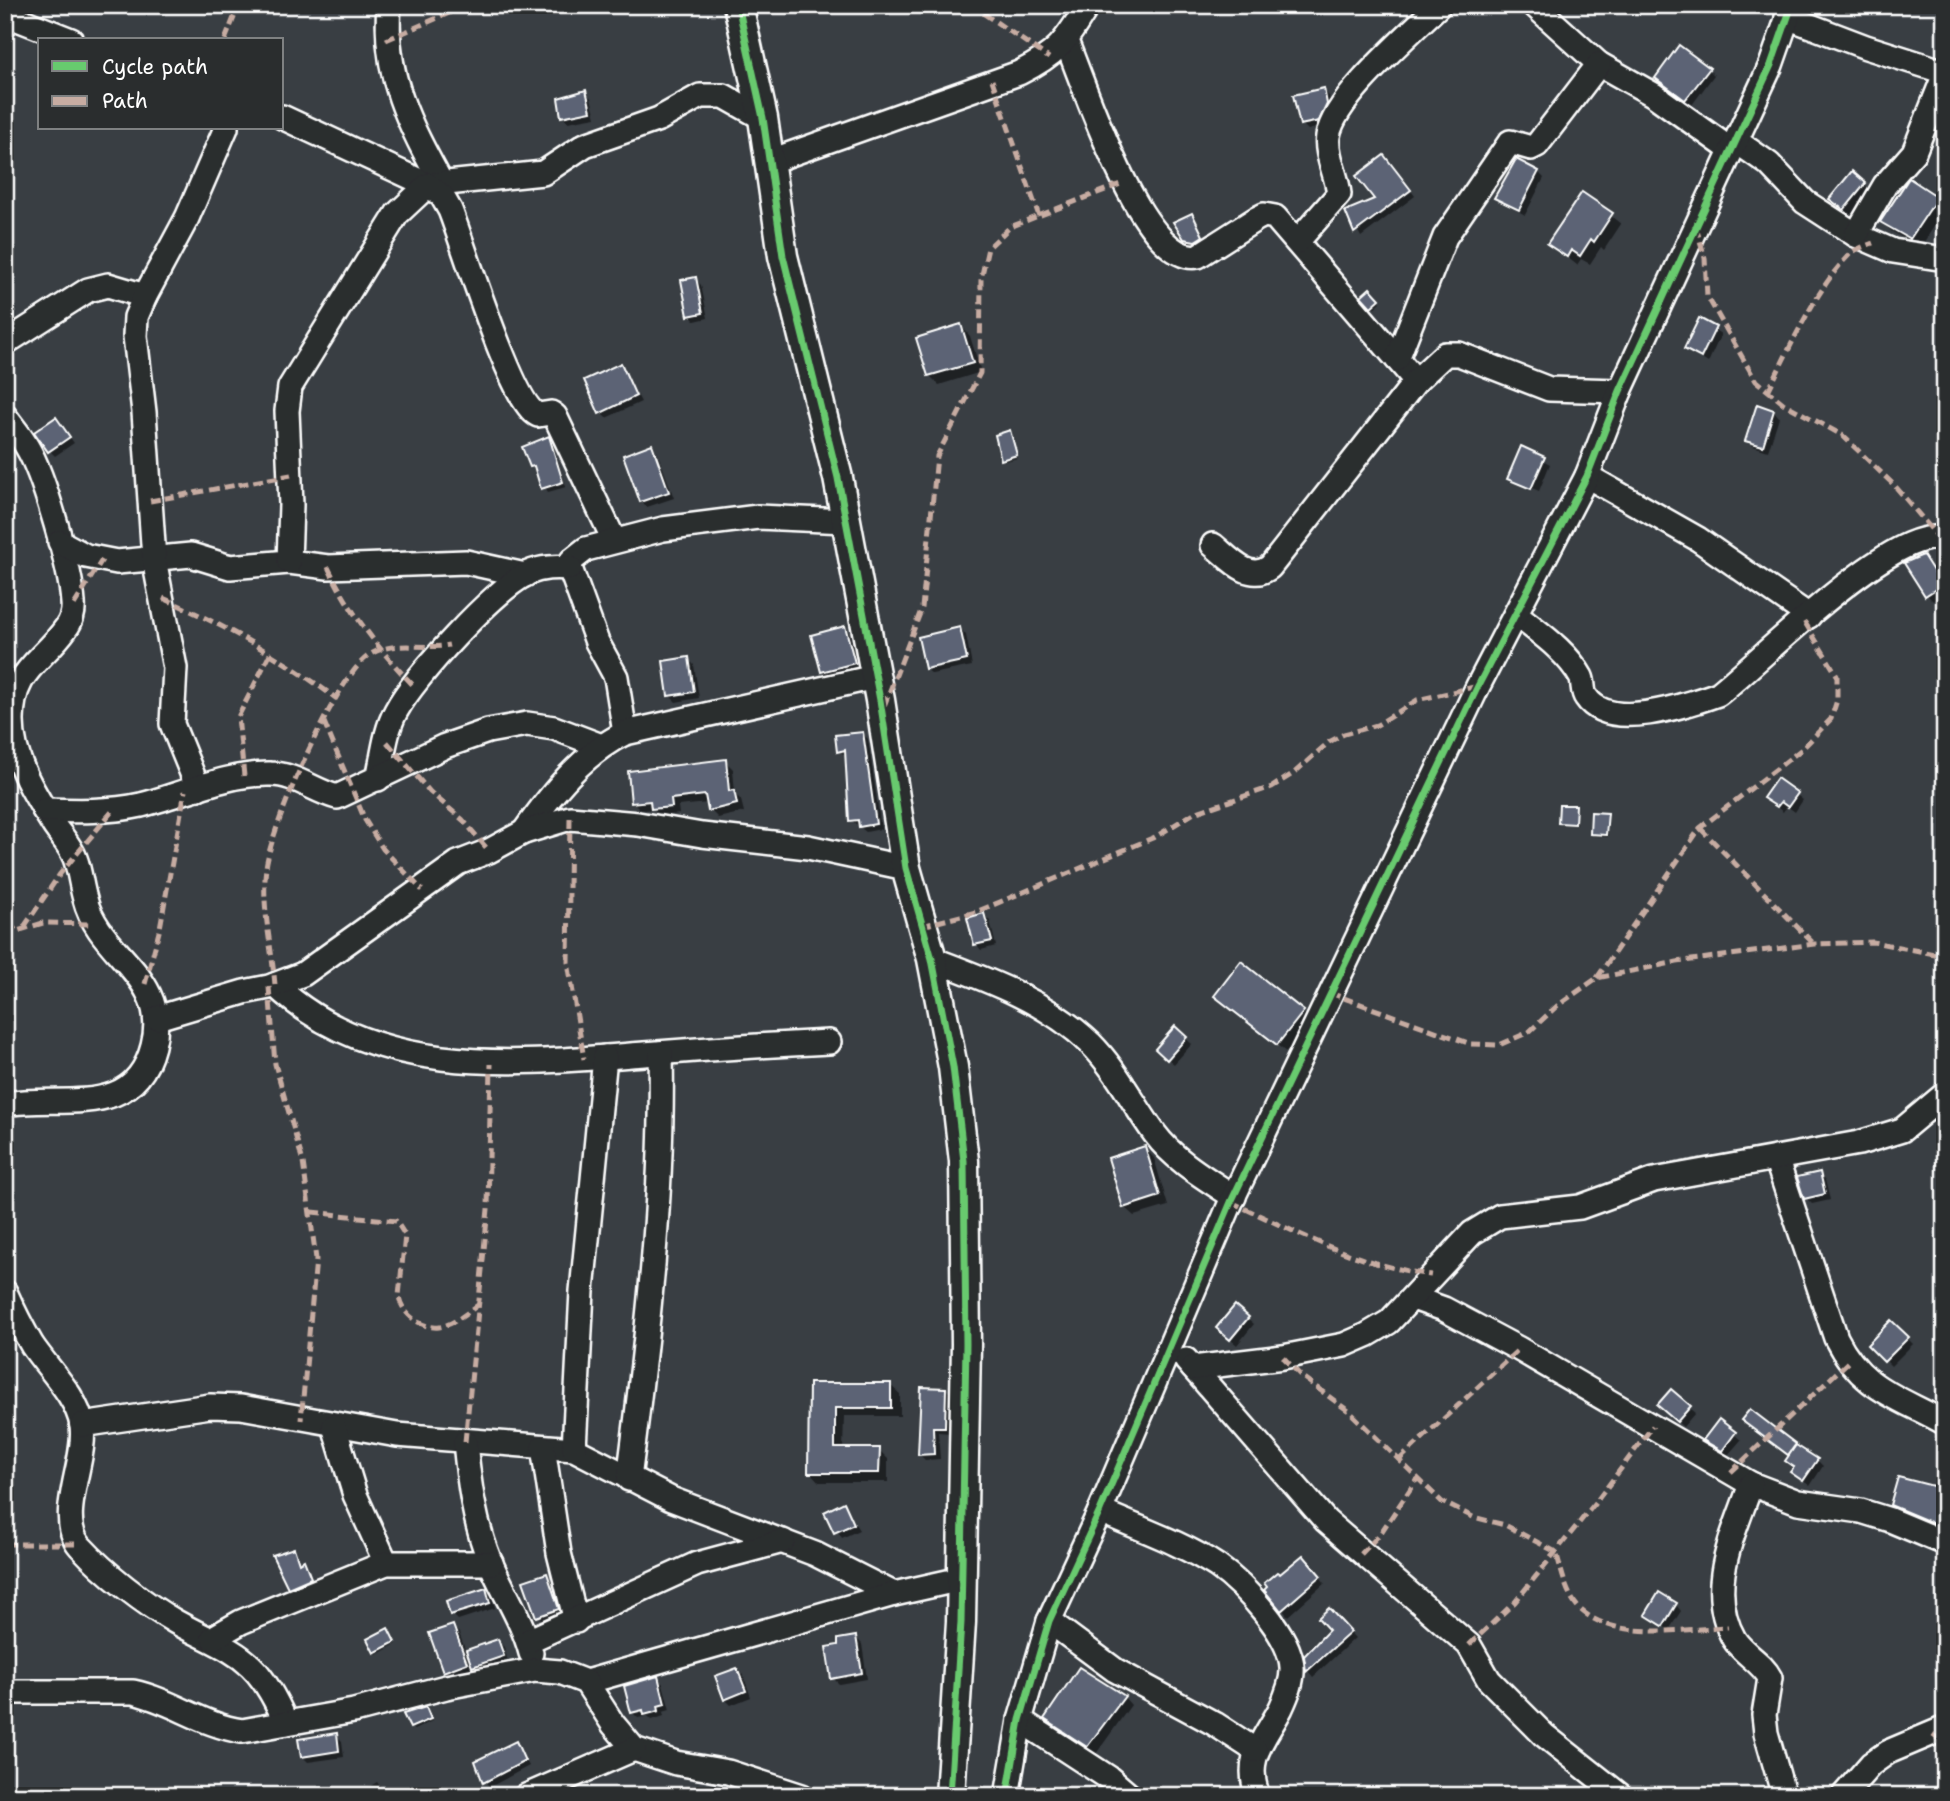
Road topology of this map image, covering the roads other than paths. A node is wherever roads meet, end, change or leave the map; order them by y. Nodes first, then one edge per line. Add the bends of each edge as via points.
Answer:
1 (389, 5) edge
2 (738, 5) edge
3 (1088, 5) edge
4 (1439, 5) edge
5 (1534, 5) edge
6 (1789, 11) edge
7 (5, 14) edge
8 (66, 38) edge
9 (1066, 41) junction
10 (1599, 64) junction
11 (1945, 73) edge
12 (284, 118) edge
13 (763, 118) junction
14 (225, 130) edge
15 (1734, 145) junction
16 (768, 162) junction
17 (435, 185) junction
18 (1856, 235) junction
19 (1297, 242) junction
20 (1945, 259) edge
21 (145, 296) junction
22 (5, 343) edge
23 (1397, 359) junction
24 (1416, 381) junction
25 (1620, 391) junction
26 (5, 416) edge
27 (1587, 476) junction
28 (846, 521) junction
29 (614, 540) junction
30 (1945, 540) edge
31 (60, 542) junction
32 (1213, 545) dead end
33 (154, 559) junction
34 (289, 562) junction
35 (570, 568) junction
36 (525, 575) junction
37 (1516, 614) junction
38 (1809, 616) junction
39 (875, 677) junction
40 (625, 733) junction
41 (599, 745) junction
42 (5, 770) edge
43 (378, 779) junction
44 (31, 787) junction
45 (198, 788) junction
46 (44, 810) junction
47 (524, 832) junction
48 (906, 868) junction
49 (932, 959) junction
50 (275, 985) junction
51 (157, 1018) junction
52 (829, 1042) dead end
53 (662, 1053) junction
54 (605, 1057) junction
55 (1945, 1094) edge
56 (5, 1104) edge
57 (1776, 1158) junction
58 (1234, 1197) junction
59 (5, 1292) edge
60 (1413, 1298) junction
61 (1171, 1346) junction
62 (1193, 1368) junction
63 (1945, 1423) edge
64 (82, 1425) junction
65 (334, 1426) junction
66 (465, 1442) junction
67 (543, 1447) junction
68 (574, 1449) junction
69 (629, 1479) junction
70 (1751, 1484) junction
71 (1100, 1511) junction
72 (783, 1541) junction
73 (1945, 1543) edge
74 (386, 1563) junction
75 (491, 1563) junction
76 (961, 1579) junction
77 (894, 1594) junction
78 (576, 1621) junction
79 (1049, 1621) junction
80 (213, 1638) junction
81 (528, 1641) junction
82 (535, 1670) junction
83 (586, 1682) junction
84 (5, 1692) edge
85 (1020, 1720) junction
86 (286, 1723) junction
87 (1945, 1728) edge
88 (634, 1749) junction
89 (1255, 1750) junction
90 (526, 1796) edge
91 (802, 1796) edge
92 (950, 1796) edge
93 (1007, 1796) edge
94 (1130, 1796) edge
95 (1258, 1796) edge
96 (1621, 1796) edge
97 (1784, 1796) edge
98 (1843, 1796) edge

1 - 17 street via 386,40 399,98
2 - 13 street
3 - 9 street
4 - 19 street via 1357,87 1330,128 1327,144 1339,194
5 - 10 street
6 - 11 street via 1866,47
6 - 15 street via 1771,65
7 - 8 street
9 - 16 street via 1049,58 1019,73
9 - 19 street via 1123,183 1173,251 1198,256 1264,215 1275,216
10 - 15 street
10 - 23 street via 1537,145 1531,148 1510,142 1498,157 1445,237
11 - 18 street via 1914,152 1885,185
12 - 17 street
13 - 16 street
13 - 17 street via 724,96 700,96 659,119 585,145 543,173
14 - 21 street via 187,218
15 - 18 street via 1769,163 1805,202
15 - 25 street
16 - 28 street via 783,256
17 - 29 street via 450,210 498,346 528,407 538,415 555,416
17 - 34 street via 397,214 290,387
18 - 20 street via 1893,251
19 - 23 street
21 - 22 street via 108,285 88,290
21 - 33 street via 136,317 135,336
23 - 24 street
24 - 25 street via 1439,357 1452,352 1549,390
24 - 32 street via 1270,567 1246,571
25 - 27 street
26 - 31 street via 28,448
27 - 37 street
27 - 38 street via 1698,540
28 - 29 street via 758,517
28 - 39 street
29 - 35 street via 586,549 572,560
30 - 38 street via 1911,541
31 - 33 street via 102,560
31 - 44 street via 74,605 72,617 21,677 14,699 16,751
33 - 34 street via 191,555 230,567
33 - 45 street via 173,648 172,724
34 - 36 street via 328,567 466,562
35 - 36 street via 551,566
35 - 40 street via 597,642 616,677
36 - 43 street via 470,621 404,698 394,715
37 - 38 street via 1561,652 1581,678 1586,697 1612,714 1637,715 1718,694
37 - 58 street
39 - 40 street
39 - 48 street
40 - 41 street
41 - 43 street via 554,728 527,724 445,746
41 - 47 street
42 - 44 street
43 - 45 street via 337,797 274,774
44 - 46 street
45 - 46 street via 114,809
46 - 51 street via 74,856 93,924 145,984
47 - 48 street via 570,818 595,819 808,847
47 - 50 street via 458,863 303,974
48 - 49 street
49 - 58 street via 1052,1011 1091,1044 1122,1081 1156,1136 1189,1167
49 - 76 street via 953,1067 964,1161
50 - 51 street
50 - 54 street via 313,1017 377,1045 491,1064
51 - 56 street via 153,1048 125,1090 91,1100
52 - 53 street
53 - 54 street
53 - 69 street via 663,1127
54 - 68 street via 582,1291
55 - 57 street via 1902,1130
57 - 60 street via 1654,1180 1580,1207 1500,1216 1472,1233
57 - 63 street via 1848,1362 1867,1382
58 - 61 street
59 - 64 street
60 - 62 street via 1389,1322 1344,1345
60 - 70 street via 1444,1309 1519,1349
61 - 62 street
61 - 71 street
62 - 96 street via 1326,1521 1469,1645 1489,1680 1544,1735
64 - 65 street via 210,1406 241,1407
64 - 80 street via 81,1463 69,1520 78,1544 155,1609
65 - 66 street
65 - 74 street via 355,1495
66 - 67 street
66 - 75 street via 472,1503
67 - 68 street
67 - 78 street via 559,1553
68 - 69 street
69 - 72 street via 703,1513
70 - 73 street via 1798,1502 1861,1511
70 - 97 street via 1725,1559 1721,1602 1736,1642 1770,1678 1766,1732
71 - 79 street
71 - 89 street via 1217,1567 1276,1627 1289,1651 1291,1683
72 - 77 street
72 - 78 street via 698,1564
74 - 75 street
74 - 80 street via 279,1605
75 - 81 street
76 - 77 street
76 - 92 street
77 - 83 street
78 - 81 street
79 - 85 street
79 - 89 street via 1115,1670
80 - 86 street via 253,1666 272,1690
81 - 82 street
82 - 83 street via 560,1672
82 - 86 street
83 - 88 street
84 - 86 street via 133,1692 226,1729 256,1730
85 - 93 street
85 - 94 street
87 - 98 street via 1888,1752
88 - 90 street
88 - 91 street
89 - 95 street via 1252,1783

